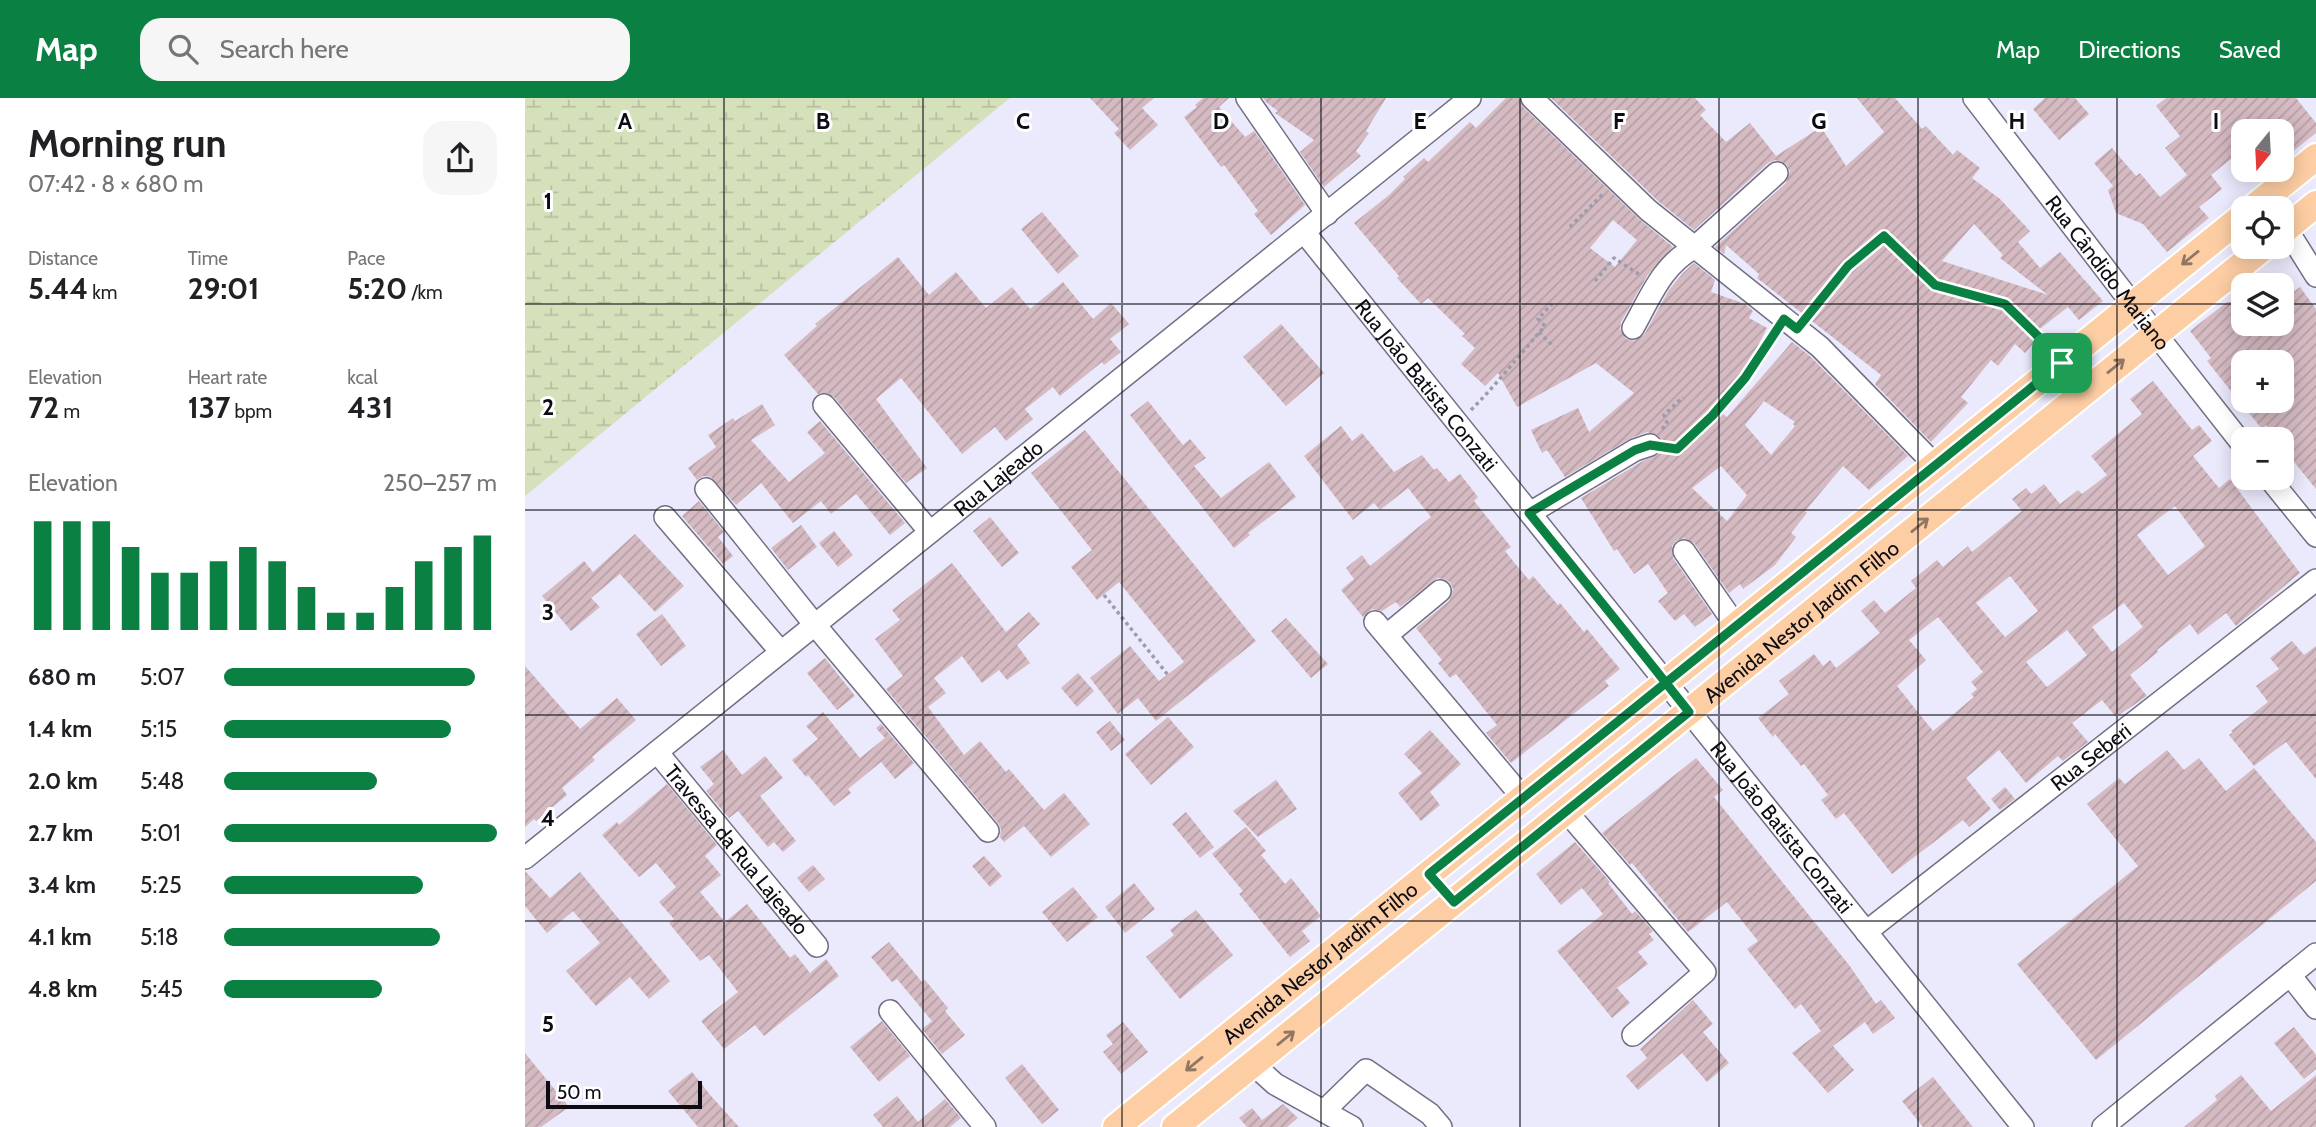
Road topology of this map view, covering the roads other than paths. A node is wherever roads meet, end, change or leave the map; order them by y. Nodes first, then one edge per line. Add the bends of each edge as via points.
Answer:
1 (1470, 98) edge
2 (1532, 98) edge
3 (1974, 98) edge
4 (1249, 99) edge
5 (2316, 157) edge
6 (1777, 173) dead end
7 (2267, 196) edge
8 (2316, 204) edge
9 (1327, 214) junction
10 (2294, 222) edge
11 (2231, 226) edge
12 (1304, 232) junction
13 (2294, 244) edge
14 (1694, 248) junction
15 (2249, 259) edge
16 (2316, 276) edge
17 (2133, 305) junction
18 (1633, 328) dead end
19 (2155, 334) junction
20 (824, 405) dead end
21 (2231, 430) edge
22 (1650, 445) road end
23 (1935, 466) junction
24 (706, 489) dead end
25 (2279, 490) edge
26 (1529, 513) junction
27 (665, 517) dead end
28 (930, 532) junction
29 (2316, 536) edge
30 (1684, 551) dead end
31 (2316, 580) edge
32 (1440, 591) dead end
33 (815, 625) junction
34 (1736, 626) junction
35 (781, 652) junction
36 (1666, 683) junction
37 (1689, 712) junction
38 (657, 752) junction
39 (1523, 798) junction
40 (1566, 811) junction
41 (988, 831) dead end
42 (525, 858) edge
43 (1429, 874) junction
44 (1454, 902) junction
45 (1866, 932) junction
46 (817, 946) dead end
47 (2316, 954) edge
48 (2290, 975) junction
49 (2316, 1008) edge
50 (890, 1011) dead end
51 (1633, 1035) dead end
52 (1254, 1064) junction
53 (1324, 1111) junction
54 (1186, 1124) edge
55 (1124, 1125) edge
56 (985, 1127) edge
57 (1352, 1127) edge
58 (1441, 1127) edge
59 (2023, 1127) edge
60 (2103, 1127) edge

1 - 9 street, Rua Lajeado
2 - 14 street
3 - 17 street, Rua Cândido Mariano
4 - 9 street
5 - 7 main road
6 - 14 street
8 - 10 main road
9 - 12 street, Rua Lajeado
11 -> 17 main road, Avenida Nestor Jardim Filho
12 - 26 street, Rua João Batista Conzati
12 - 28 street, Rua Lajeado
13 - 16 street
14 - 18 street via 1662,274
14 - 23 street via 1820,347
15 - 19 main road, Avenida Nestor Jardim Filho
17 - 19 street, Rua Cândido Mariano
17 - 23 main road, Avenida Nestor Jardim Filho
19 - 21 street, Rua Cândido Mariano
37 -> 19 main road, Avenida Nestor Jardim Filho
20 - 28 street
22 - 26 street
23 - 34 main road, Avenida Nestor Jardim Filho
24 - 33 street
25 - 29 street
26 - 36 street, Rua João Batista Conzati
27 - 35 street
28 - 33 street, Rua Lajeado
30 - 34 street
31 - 45 street, Rua Seberi
32 - 39 street via 1381,628
33 - 35 street, Rua Lajeado
33 - 41 street
34 - 36 main road, Avenida Nestor Jardim Filho
35 - 38 street, Rua Lajeado
36 - 37 street, Rua João Batista Conzati
36 - 39 main road, Avenida Nestor Jardim Filho
37 - 40 main road, Avenida Nestor Jardim Filho
37 - 45 street, Rua João Batista Conzati
38 - 42 street, Rua Lajeado
38 - 46 street, Travessa da Rua Lajeado
39 - 43 main road, Avenida Nestor Jardim Filho
40 - 44 main road, Avenida Nestor Jardim Filho
40 - 51 street via 1705,972
43 - 44 main road
43 -> 55 main road, Avenida Nestor Jardim Filho
52 -> 44 main road, Avenida Nestor Jardim Filho
45 - 59 street, Rua João Batista Conzati
47 - 48 street
48 - 49 street
48 - 60 street
50 - 56 street
52 - 53 street via 1275,1084
52 - 54 main road, Avenida Nestor Jardim Filho
53 - 57 street
53 - 58 street via 1366,1070 1430,1114

